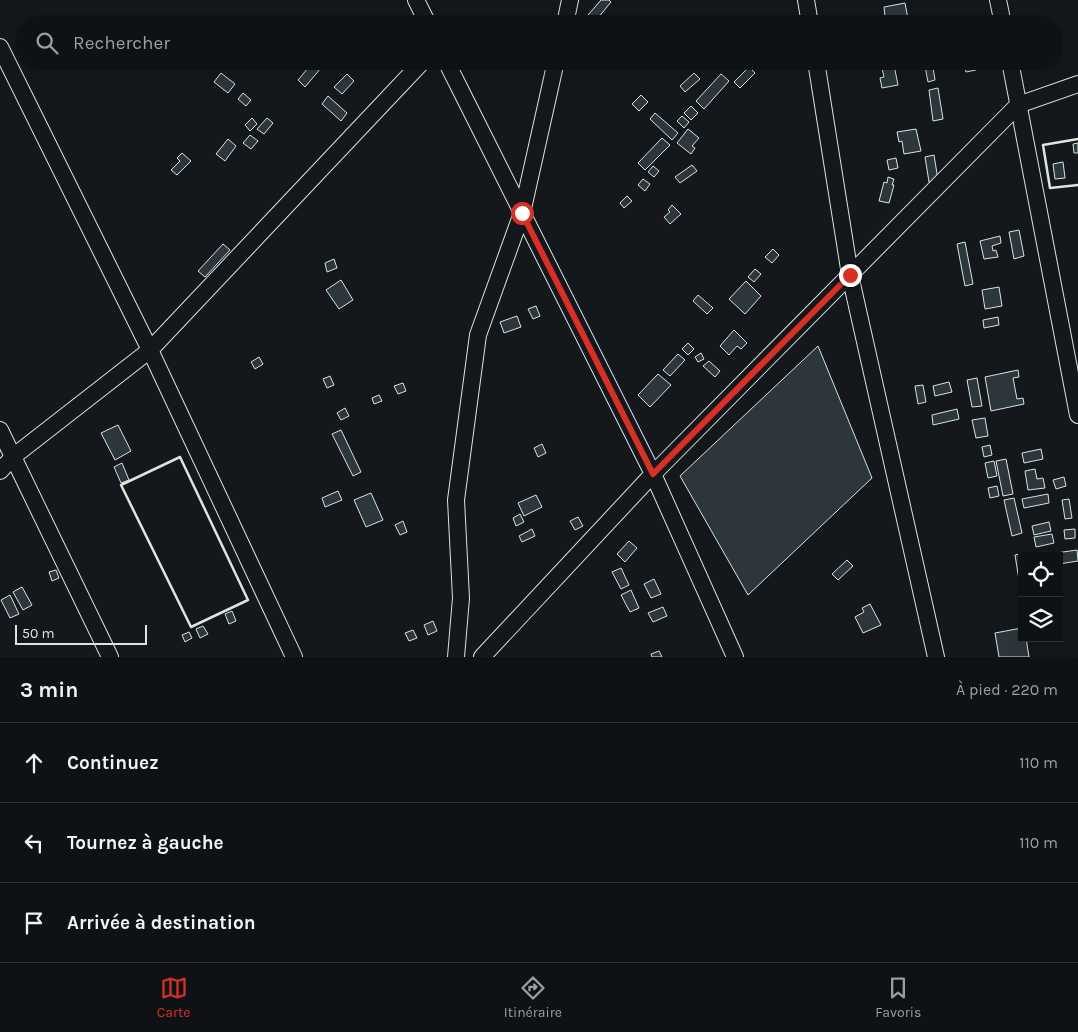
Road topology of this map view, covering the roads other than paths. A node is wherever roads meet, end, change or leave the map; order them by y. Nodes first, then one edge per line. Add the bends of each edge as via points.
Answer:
1 (416, 0) edge
2 (570, 0) edge
3 (806, 0) edge
4 (998, 0) edge
5 (424, 15) edge
6 (566, 15) edge
7 (808, 15) edge
8 (1001, 15) edge
9 (0, 47) edge
10 (414, 70) edge
11 (450, 70) edge
12 (554, 70) edge
13 (817, 70) edge
14 (1012, 70) edge
15 (1078, 84) edge
16 (1018, 105) junction
17 (522, 213) junction
18 (850, 275) junction
19 (150, 350) junction
20 (1078, 415) edge
21 (0, 430) edge
22 (13, 457) junction
23 (0, 471) edge
24 (653, 474) junction
25 (110, 657) edge
26 (294, 657) edge
27 (456, 657) edge
28 (482, 657) edge
29 (735, 657) edge
30 (936, 657) edge

1 - 5 street
2 - 6 street
3 - 7 street
4 - 8 street
9 - 19 street
10 - 19 street
11 - 17 street
12 - 17 street
13 - 18 street
14 - 16 street
15 - 16 street
16 - 18 street
16 - 20 street
17 - 24 street
17 - 27 street via 478,335 456,500 461,598
18 - 24 street
18 - 30 street
19 - 22 street
19 - 26 street
21 - 22 street
22 - 23 street
22 - 25 street
24 - 28 street
24 - 29 street

